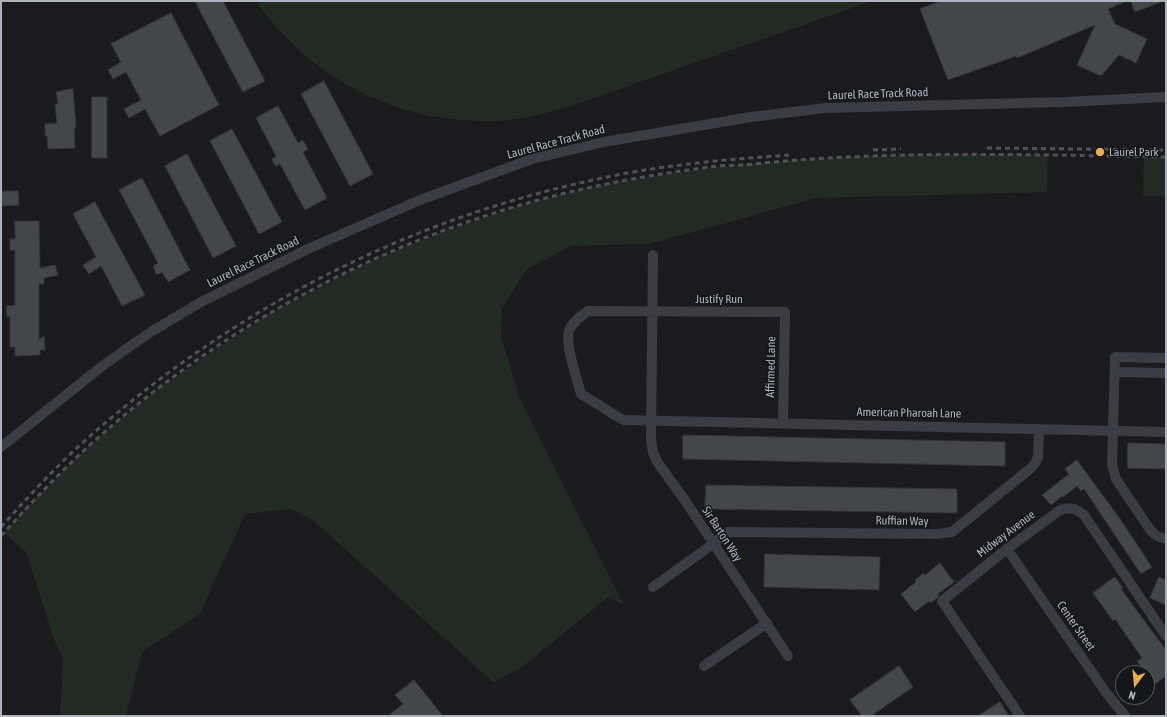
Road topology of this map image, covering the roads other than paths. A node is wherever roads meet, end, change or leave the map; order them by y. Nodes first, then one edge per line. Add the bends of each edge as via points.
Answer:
1 (1166, 97) edge
2 (653, 255) dead end
3 (653, 311) junction
4 (785, 312) joint
5 (1166, 358) edge
6 (1115, 372) junction
7 (1166, 373) edge
8 (652, 421) junction
9 (783, 423) junction
10 (1039, 429) junction
11 (1112, 431) junction
12 (1166, 432) edge
13 (1, 447) edge
14 (1166, 539) edge
15 (713, 544) junction
16 (1007, 549) junction
17 (653, 587) dead end
18 (766, 623) junction
19 (1166, 636) edge
20 (788, 656) dead end
21 (704, 666) dead end
22 (1020, 716) edge
23 (1125, 716) edge

1 - 13 street, Laurel Race Track Road via 825,108 751,117 604,142 532,159 420,200 310,248 201,302 149,333 101,367
2 - 3 street, Sir Barton Way
3 - 4 street, Justify Run
3 - 8 street, Sir Barton Way
3 - 8 street, Justify Run via 588,311 576,320 569,330 568,344 581,394 623,420
4 - 9 street, Affirmed Lane
5 - 6 street via 1115,357
6 - 7 street
6 - 11 street
8 - 9 street, American Pharoah Lane
8 - 15 street, Sir Barton Way via 653,453
9 - 10 street, American Pharoah Lane
10 - 11 street, American Pharoah Lane
10 - 15 street, Ruffian Way via 1039,450 1035,463 952,532 728,532
11 - 12 street, American Pharoah Lane
11 - 14 street via 1112,465 1116,479 1151,531
15 - 17 street, Ruffian Way
15 - 18 street, Sir Barton Way
16 - 19 street, Midway Avenue via 1060,510 1079,510
16 - 22 street, Midway Avenue via 942,601
16 - 23 street, Center Street via 1107,694
18 - 20 street, Sir Barton Way
18 - 21 street

